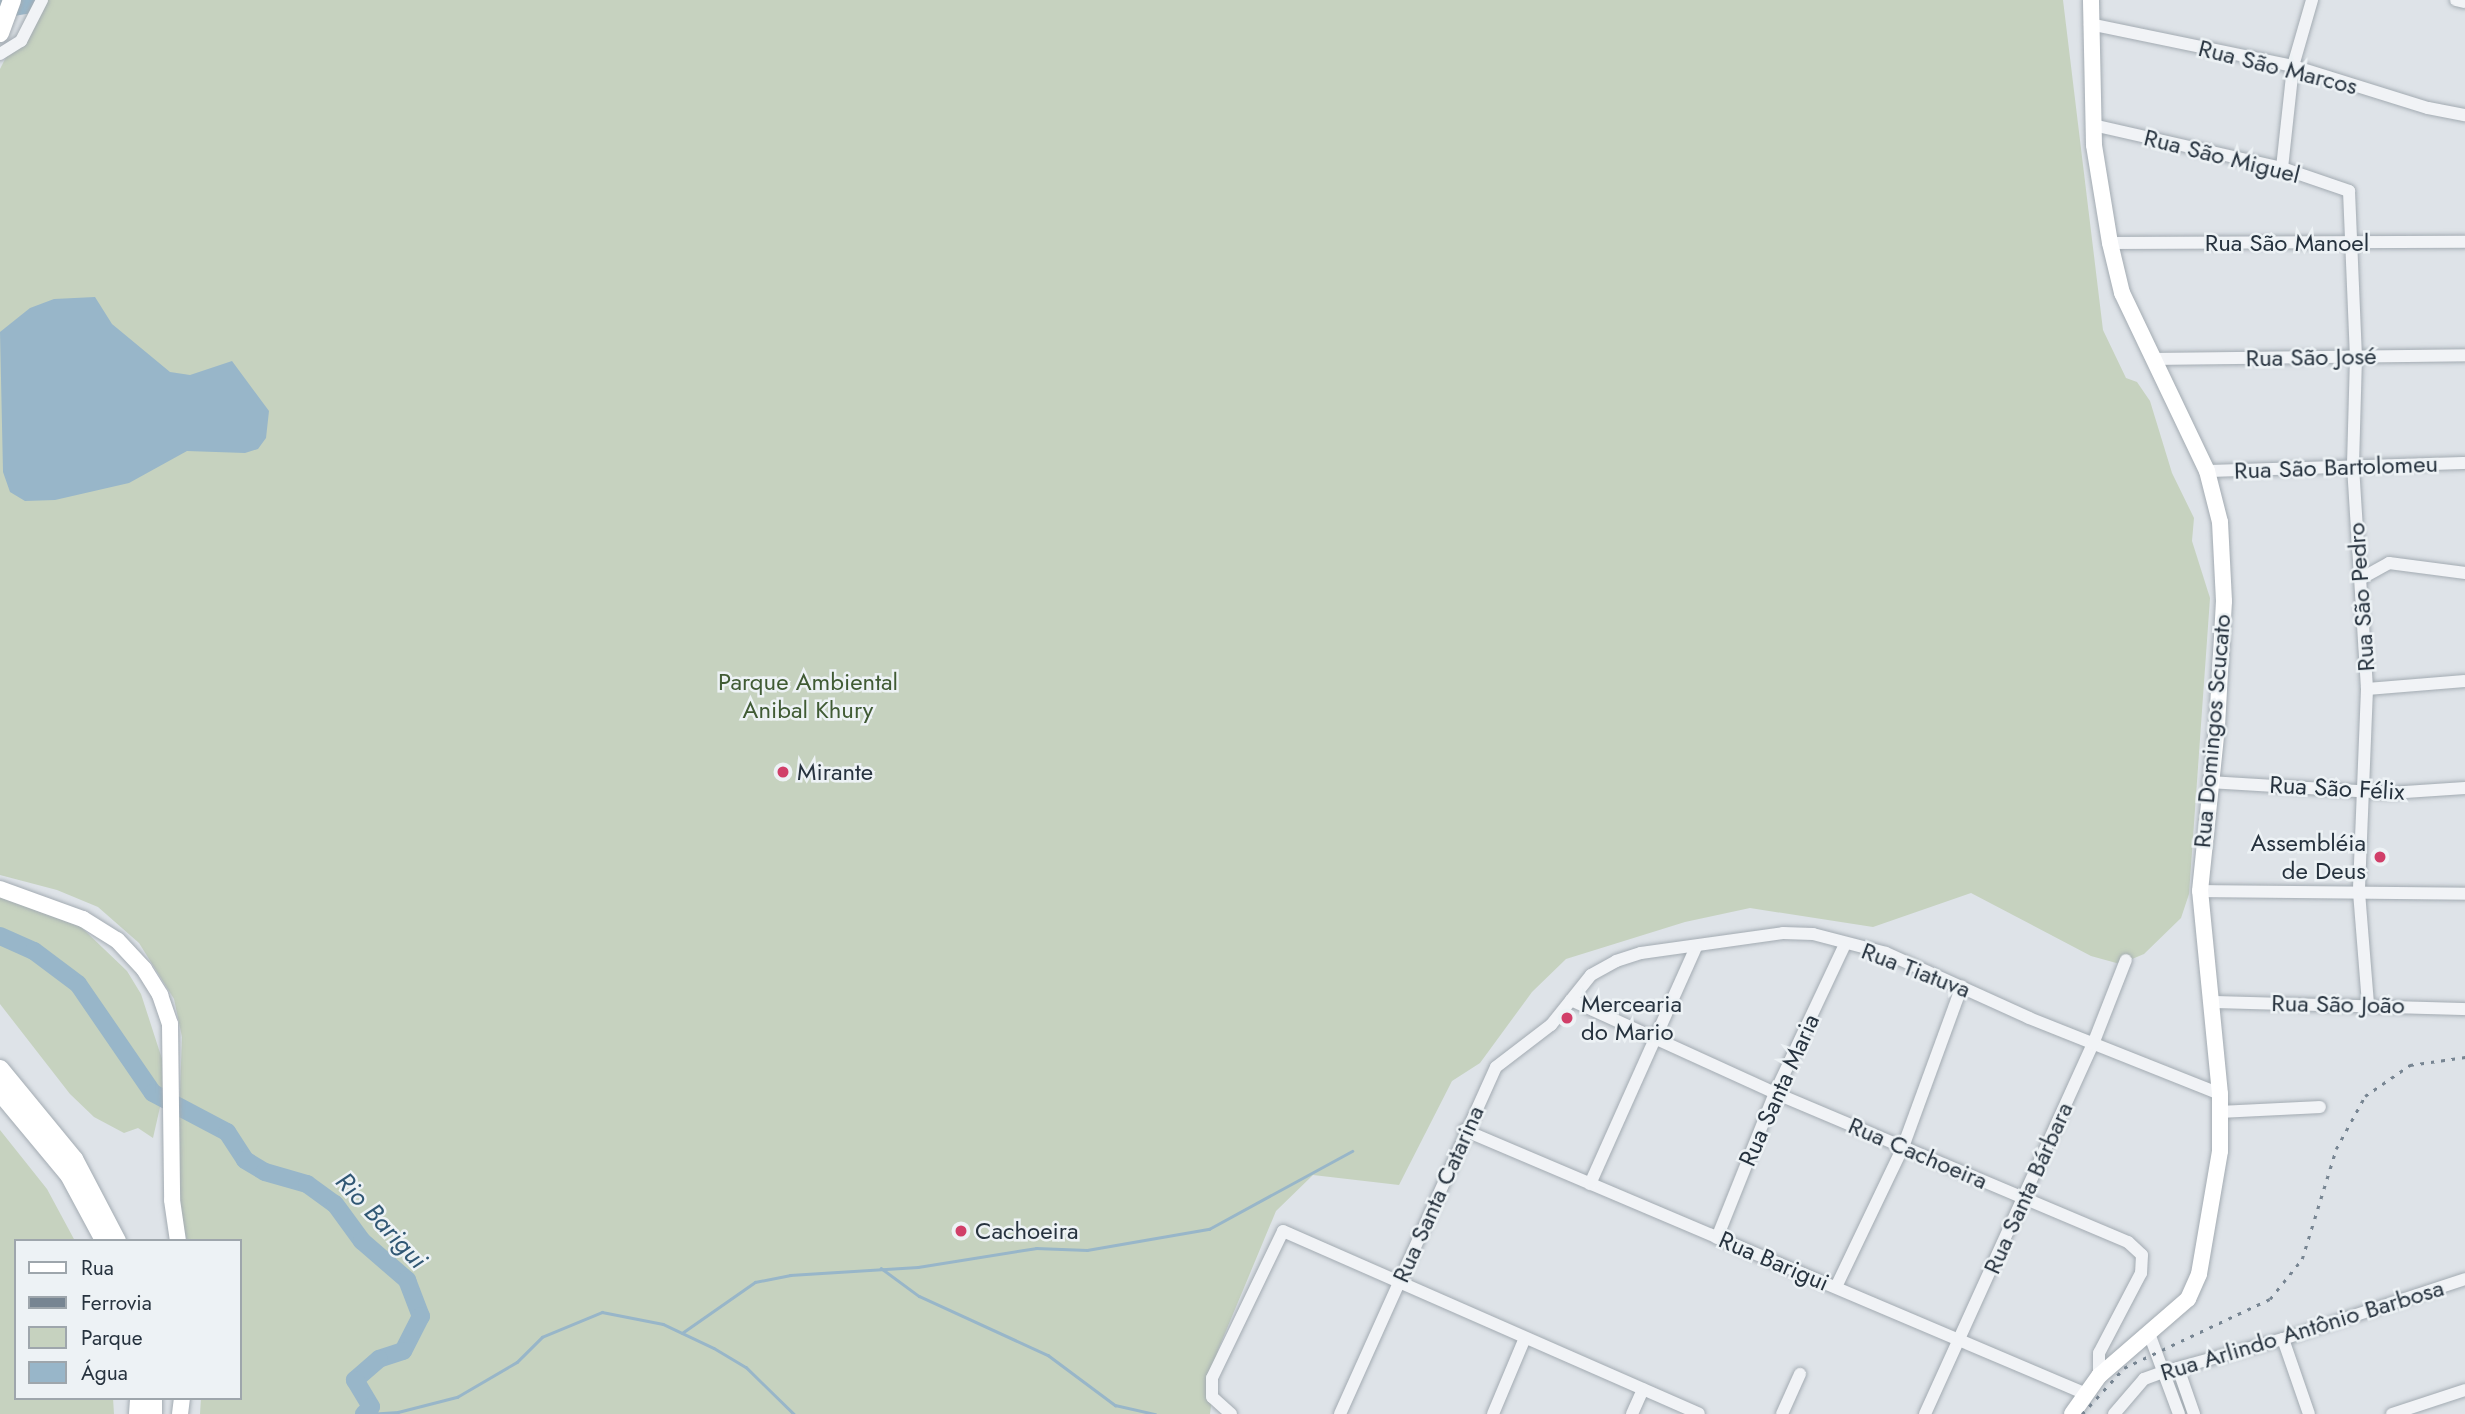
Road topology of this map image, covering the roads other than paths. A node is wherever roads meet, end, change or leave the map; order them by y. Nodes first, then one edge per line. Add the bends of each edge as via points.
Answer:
1 (12, 0) edge
2 (42, 0) edge
3 (2091, 0) edge
4 (2312, 0) edge
5 (2456, 0) edge
6 (2465, 2) edge
7 (2090, 24) junction
8 (0, 33) edge
9 (0, 54) edge
10 (2293, 66) junction
11 (2465, 115) edge
12 (2093, 125) junction
13 (2282, 168) junction
14 (2349, 191) joint
15 (2465, 242) edge
16 (2110, 243) junction
17 (2351, 244) junction
18 (2465, 355) edge
19 (2356, 357) junction
20 (2157, 359) junction
21 (2465, 463) edge
22 (2353, 466) junction
23 (2207, 471) junction
24 (2465, 573) edge
25 (2362, 578) junction
26 (2465, 681) edge
27 (2367, 689) junction
28 (2209, 782) junction
29 (2465, 788) edge
30 (2365, 789) junction
31 (0, 889) edge
32 (2200, 891) junction
33 (2360, 892) junction
34 (2465, 894) edge
35 (1845, 944) junction
36 (1696, 947) junction
37 (2126, 960) dead end
38 (1962, 986) junction
39 (1571, 1000) junction
40 (2212, 1002) junction
41 (2368, 1003) junction
42 (2465, 1009) edge
43 (1654, 1035) junction
44 (2093, 1044) junction
45 (0, 1069) edge
46 (0, 1092) edge
47 (1775, 1093) junction
48 (2220, 1094) junction
49 (2320, 1107) dead end
50 (2220, 1112) junction
51 (1464, 1130) junction
52 (1903, 1147) junction
53 (1590, 1185) junction
54 (2024, 1197) junction
55 (1717, 1238) junction
56 (103, 1239) edge
57 (116, 1239) edge
58 (178, 1239) edge
59 (2465, 1279) edge
60 (1398, 1282) junction
61 (1836, 1287) junction
62 (2150, 1336) junction
63 (1525, 1338) junction
64 (1959, 1339) junction
65 (2283, 1339) junction
66 (2178, 1368) junction
67 (2163, 1371) junction
68 (1800, 1374) dead end
69 (2099, 1376) junction
70 (1643, 1389) junction
71 (2465, 1390) edge
72 (2084, 1393) junction
73 (1231, 1414) edge
74 (1340, 1414) edge
75 (1493, 1414) edge
76 (1633, 1414) edge
77 (1699, 1414) edge
78 (1782, 1414) edge
79 (1925, 1414) edge
80 (2072, 1414) edge
81 (2114, 1414) edge
82 (2179, 1414) edge
83 (2194, 1414) edge
84 (2309, 1414) edge
85 (2392, 1414) edge

1 - 8 main road
2 - 9 street via 21,41
3 - 7 main road, Rua Domingos Scucato
4 - 10 street
5 - 6 street
7 - 10 street, Rua São Marcos
7 - 12 main road, Rua Domingos Scucato
10 - 11 street, Rua São Marcos
10 - 13 street
12 - 13 street, Rua São Miguel
12 - 16 main road, Rua Domingos Scucato
13 - 14 street, Rua São Miguel
14 - 17 street, Rua São Pedro
15 - 17 street, Rua São Manoel
16 - 17 street, Rua São Manoel
16 - 20 main road, Rua Domingos Scucato via 2122,293
17 - 19 street, Rua São Pedro
18 - 19 street, Rua São José
19 - 20 street, Rua São José
19 - 22 street, Rua São Pedro
20 - 23 main road, Rua Domingos Scucato
21 - 22 street, Rua São Bartolomeu
22 - 23 street, Rua São Bartolomeu
22 - 25 street, Rua São Pedro
23 - 28 main road, Rua Domingos Scucato via 2220,522 2224,601
24 - 25 street via 2389,563
25 - 27 street, Rua São Pedro
26 - 27 street
27 - 30 street, Rua São Pedro
28 - 30 street, Rua São Félix
28 - 32 main road, Rua Domingos Scucato
29 - 30 street, Rua São Félix via 2390,793
30 - 33 street, Rua São Pedro
31 - 58 main road via 83,919 117,940 144,968 170,1024 173,1080 169,1124
32 - 33 street
32 - 40 main road, Rua Domingos Scucato
33 - 34 street
33 - 41 street, Rua São Pedro
35 - 36 street, Rua Tiatuva via 1813,933 1783,933
35 - 38 street, Rua Tiatuva via 1886,953
35 - 47 street, Rua Santa Maria
36 - 39 street, Rua Tiatuva via 1641,953 1616,961 1591,975
36 - 43 street
37 - 44 street, Rua Santa Bárbara
38 - 44 street, Rua Tiatuva
38 - 52 street
39 - 43 street, Rua Cachoeira
39 - 51 street, Rua Santa Catarina via 1551,1025 1496,1067
40 - 41 street, Rua São João
40 - 48 main road, Rua Domingos Scucato
41 - 42 street, Rua São João
43 - 47 street, Rua Cachoeira
43 - 53 street
44 - 48 street, Rua Tiatuva
44 - 54 street, Rua Santa Bárbara
45 - 57 main road via 74,1159
46 - 56 main road via 69,1175
47 - 52 street, Rua Cachoeira
47 - 55 street, Rua Santa Maria
48 - 50 main road, Rua Domingos Scucato
49 - 50 street
50 - 62 main road, Rua Domingos Scucato via 2220,1151 2199,1274 2188,1299
51 - 53 street, Rua Barigui
51 - 60 street, Rua Santa Catarina
52 - 54 street, Rua Cachoeira
52 - 61 street
53 - 55 street, Rua Barigui
54 - 64 street, Rua Santa Bárbara
54 - 69 street, Rua Cachoeira via 2129,1242 2142,1255 2141,1273 2099,1353
55 - 61 street, Rua Barigui
59 - 65 street, Rua Arlindo Antônio Barbosa
60 - 63 street
60 - 73 street via 1283,1231 1212,1378 1212,1397
60 - 74 street, Rua Santa Catarina
61 - 64 street, Rua Barigui
62 - 67 street
62 - 69 main road, Rua Domingos Scucato
63 - 70 street
63 - 75 street
64 - 72 street, Rua Barigui
64 - 79 street, Rua Santa Bárbara
65 - 66 street, Rua Arlindo Antônio Barbosa
65 - 84 street
66 - 67 street, Rua Arlindo Antônio Barbosa
66 - 83 street
67 - 81 street, Rua Arlindo Antônio Barbosa via 2144,1379
67 - 82 street
68 - 78 street
69 - 72 main road, Rua Domingos Scucato
70 - 76 street
70 - 77 street
71 - 85 street
72 - 80 main road, Rua Domingos Scucato

